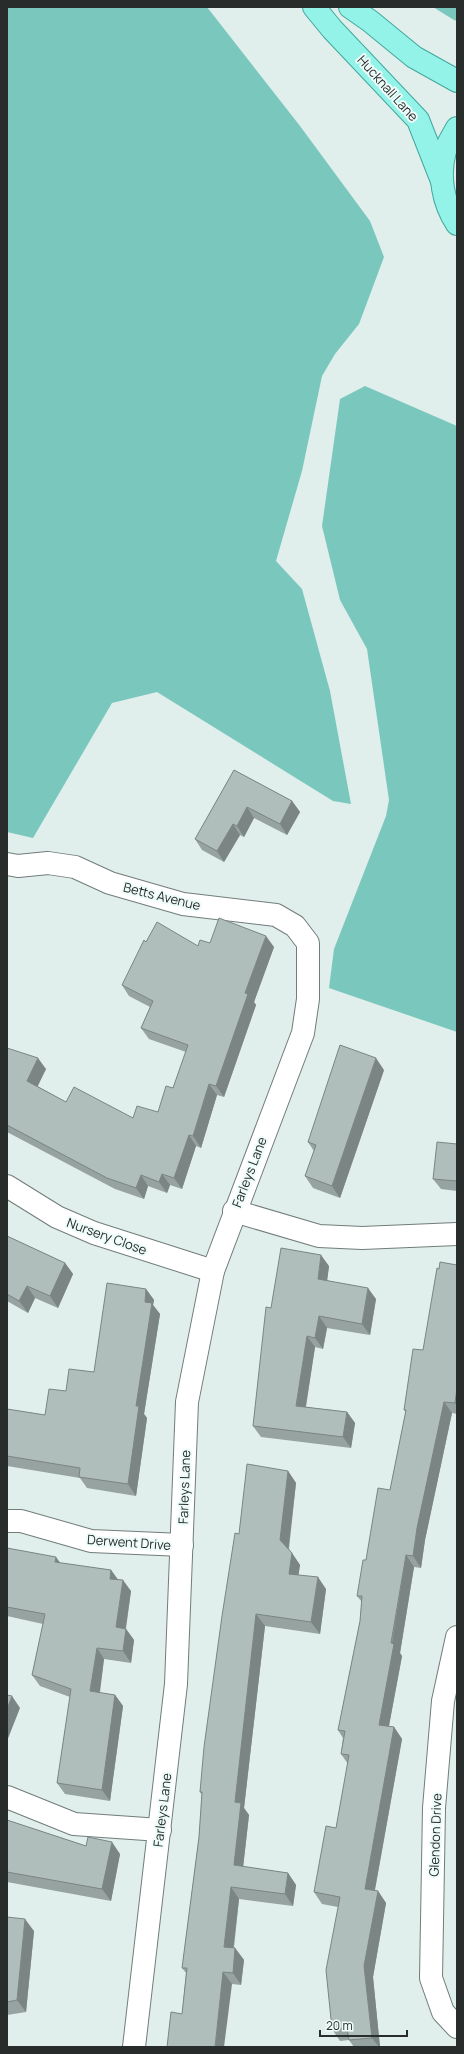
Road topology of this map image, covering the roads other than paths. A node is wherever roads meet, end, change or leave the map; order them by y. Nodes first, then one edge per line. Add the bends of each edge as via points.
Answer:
1 (314, 7) edge
2 (350, 7) edge
3 (457, 81) edge
4 (457, 128) edge
5 (442, 182) junction
6 (457, 224) edge
7 (7, 864) edge
8 (308, 943) joint
9 (7, 1186) edge
10 (234, 1211) junction
11 (457, 1234) edge
12 (213, 1271) junction
13 (7, 1521) edge
14 (182, 1545) junction
15 (457, 1637) edge
16 (450, 1702) edge
17 (7, 1797) edge
18 (160, 1830) junction
19 (457, 2028) edge
20 (134, 2047) edge

1 - 5 main road, Hucknall Lane via 332,30 418,120
2 - 3 main road via 414,57
4 - 5 main road, Hucknall Lane via 446,151
5 - 6 main road, Hucknall Lane via 449,211
7 - 8 street, Betts Avenue via 18,866 48,863 75,867 110,883 183,904 276,915 295,926
8 - 10 street, Farleys Lane via 308,999 303,1033
9 - 12 street, Nursery Close via 57,1217 94,1233
10 - 11 street via 319,1236 362,1238
10 - 12 street, Farleys Lane
12 - 14 street, Farleys Lane via 187,1402
13 - 14 street, Derwent Drive via 21,1521 91,1541
14 - 18 street, Farleys Lane via 176,1684
15 - 16 street, Glendon Drive
16 - 19 street, Glendon Drive via 434,1808 432,1978 443,2012
17 - 18 street via 74,1824
18 - 20 street, Farleys Lane

